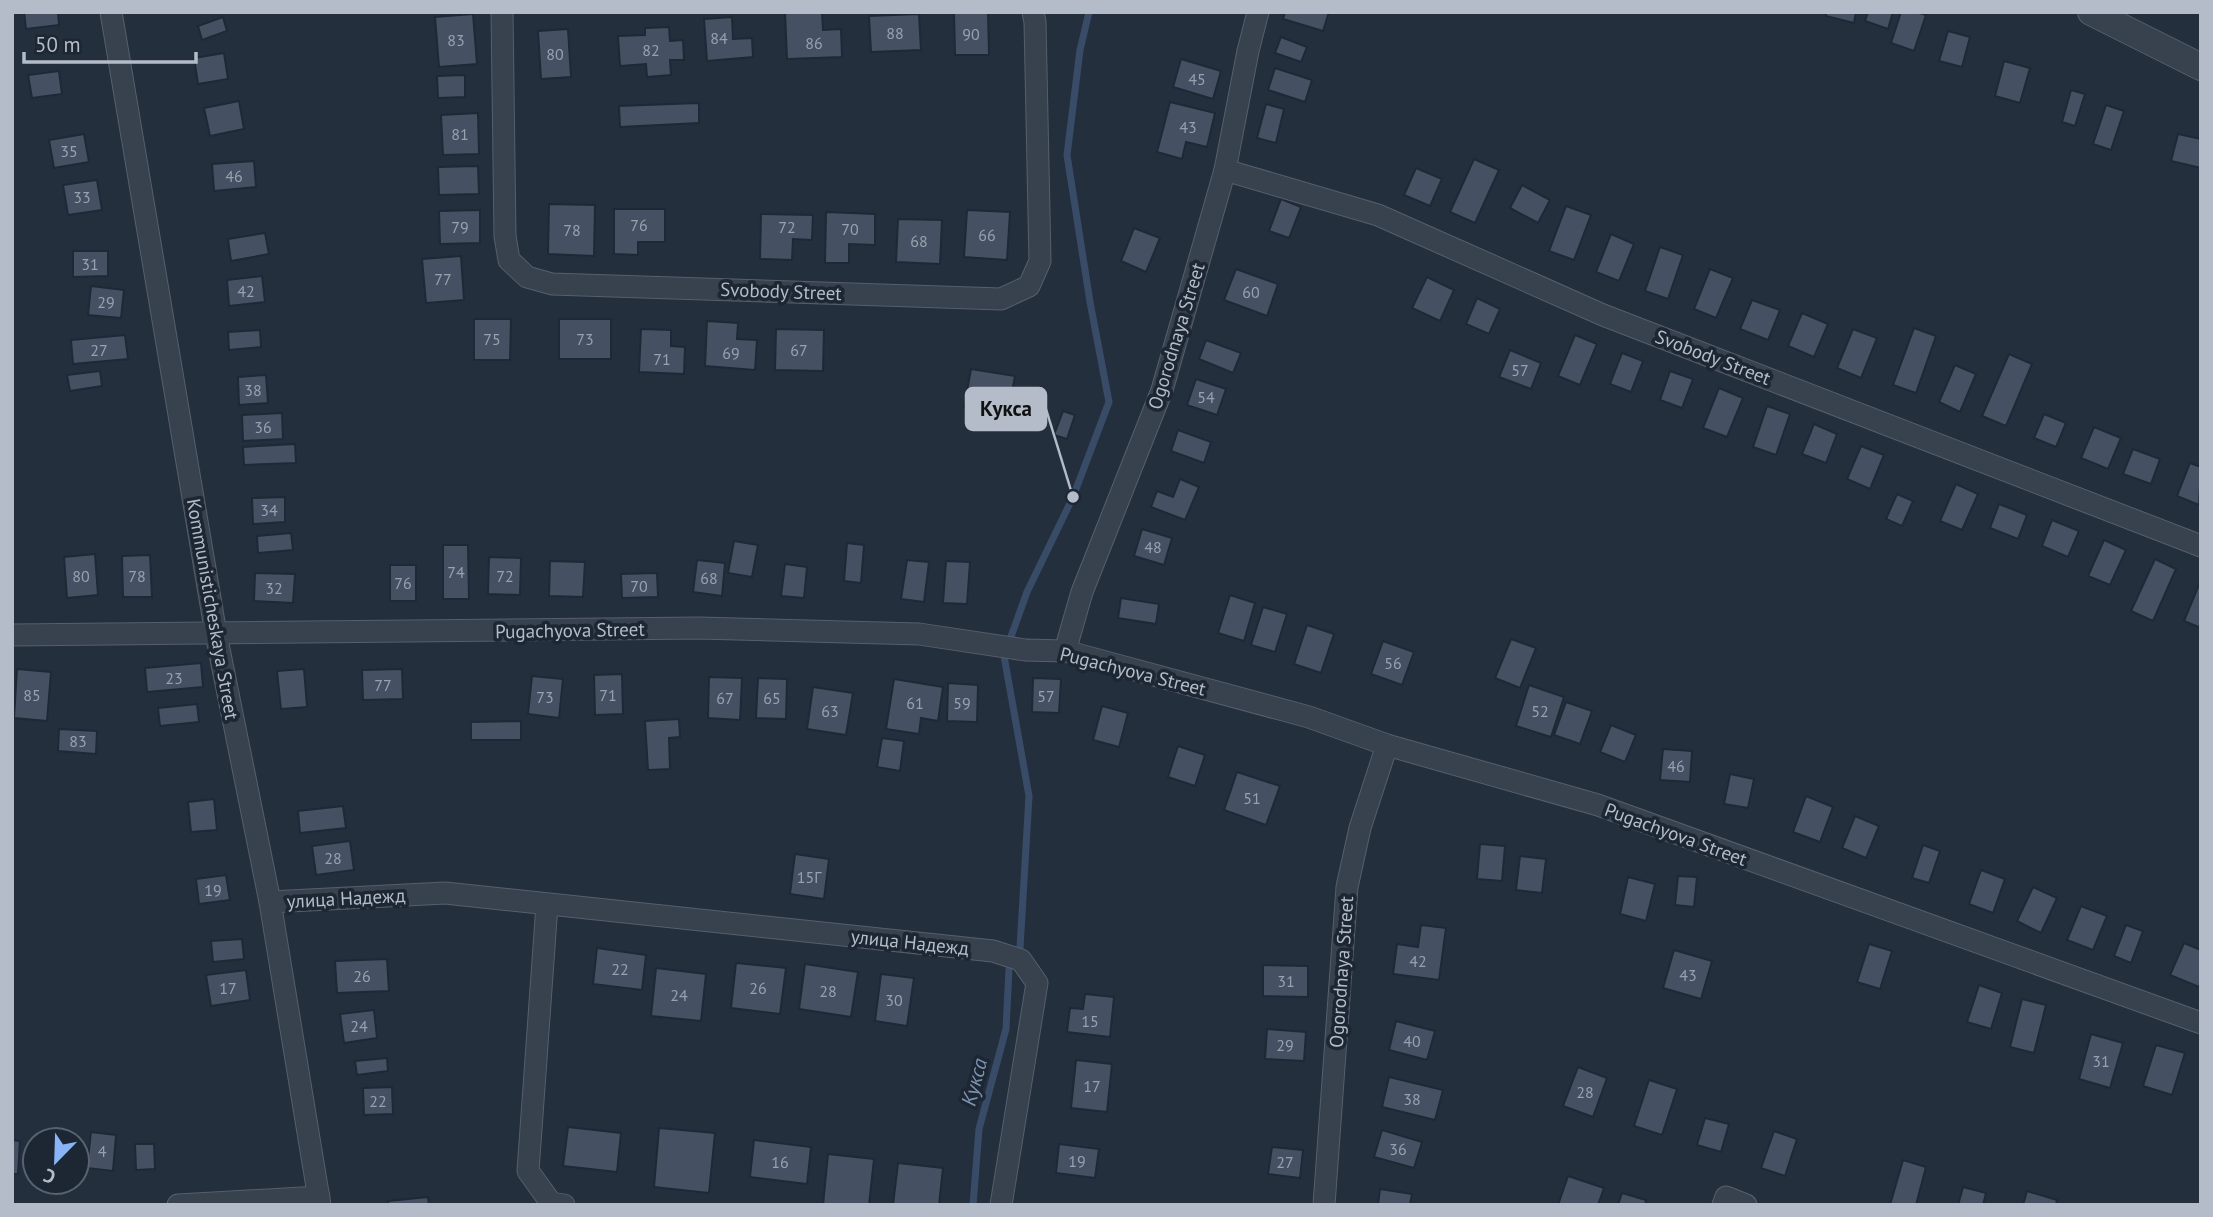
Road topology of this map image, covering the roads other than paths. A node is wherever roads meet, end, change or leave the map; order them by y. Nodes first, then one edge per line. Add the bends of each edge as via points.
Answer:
1 (111, 12) edge
2 (502, 12) edge
3 (1033, 12) edge
4 (1258, 12) edge
5 (2091, 12) edge
6 (2201, 67) edge
7 (1225, 170) junction
8 (2201, 546) edge
9 (216, 634) junction
10 (12, 635) edge
11 (1065, 651) junction
12 (1387, 745) junction
13 (270, 902) junction
14 (547, 905) junction
15 (2201, 1023) edge
16 (320, 1201) edge
17 (1725, 1201) edge
18 (178, 1205) edge
19 (564, 1205) edge
20 (1001, 1205) edge
21 (1324, 1205) edge
22 (1746, 1205) edge

1 - 9 street, Kommunisticheskaya Street
2 - 3 street, Svobody Street via 505,236 509,260 527,277 552,284 1001,299 1029,286 1040,261
4 - 7 street, Ogorodnaya Street
5 - 6 street
7 - 8 street, Svobody Street via 1378,215 1603,315
7 - 11 street, Ogorodnaya Street via 1162,390 1082,592
9 - 10 street, Pugachyova Street
9 - 11 street, Pugachyova Street via 699,628 919,634 1026,650
9 - 13 street, Kommunisticheskaya Street
11 - 12 street, Pugachyova Street via 1309,717
12 - 15 street, Pugachyova Street via 1598,806
12 - 21 street, Ogorodnaya Street via 1347,887
13 - 14 street, улица Надежд via 445,893
13 - 16 street, Kommunisticheskaya Street
14 - 19 street via 528,1171 551,1203
14 - 20 street, улица Надежд via 993,951 1021,960 1037,983
16 - 18 street
17 - 22 street

